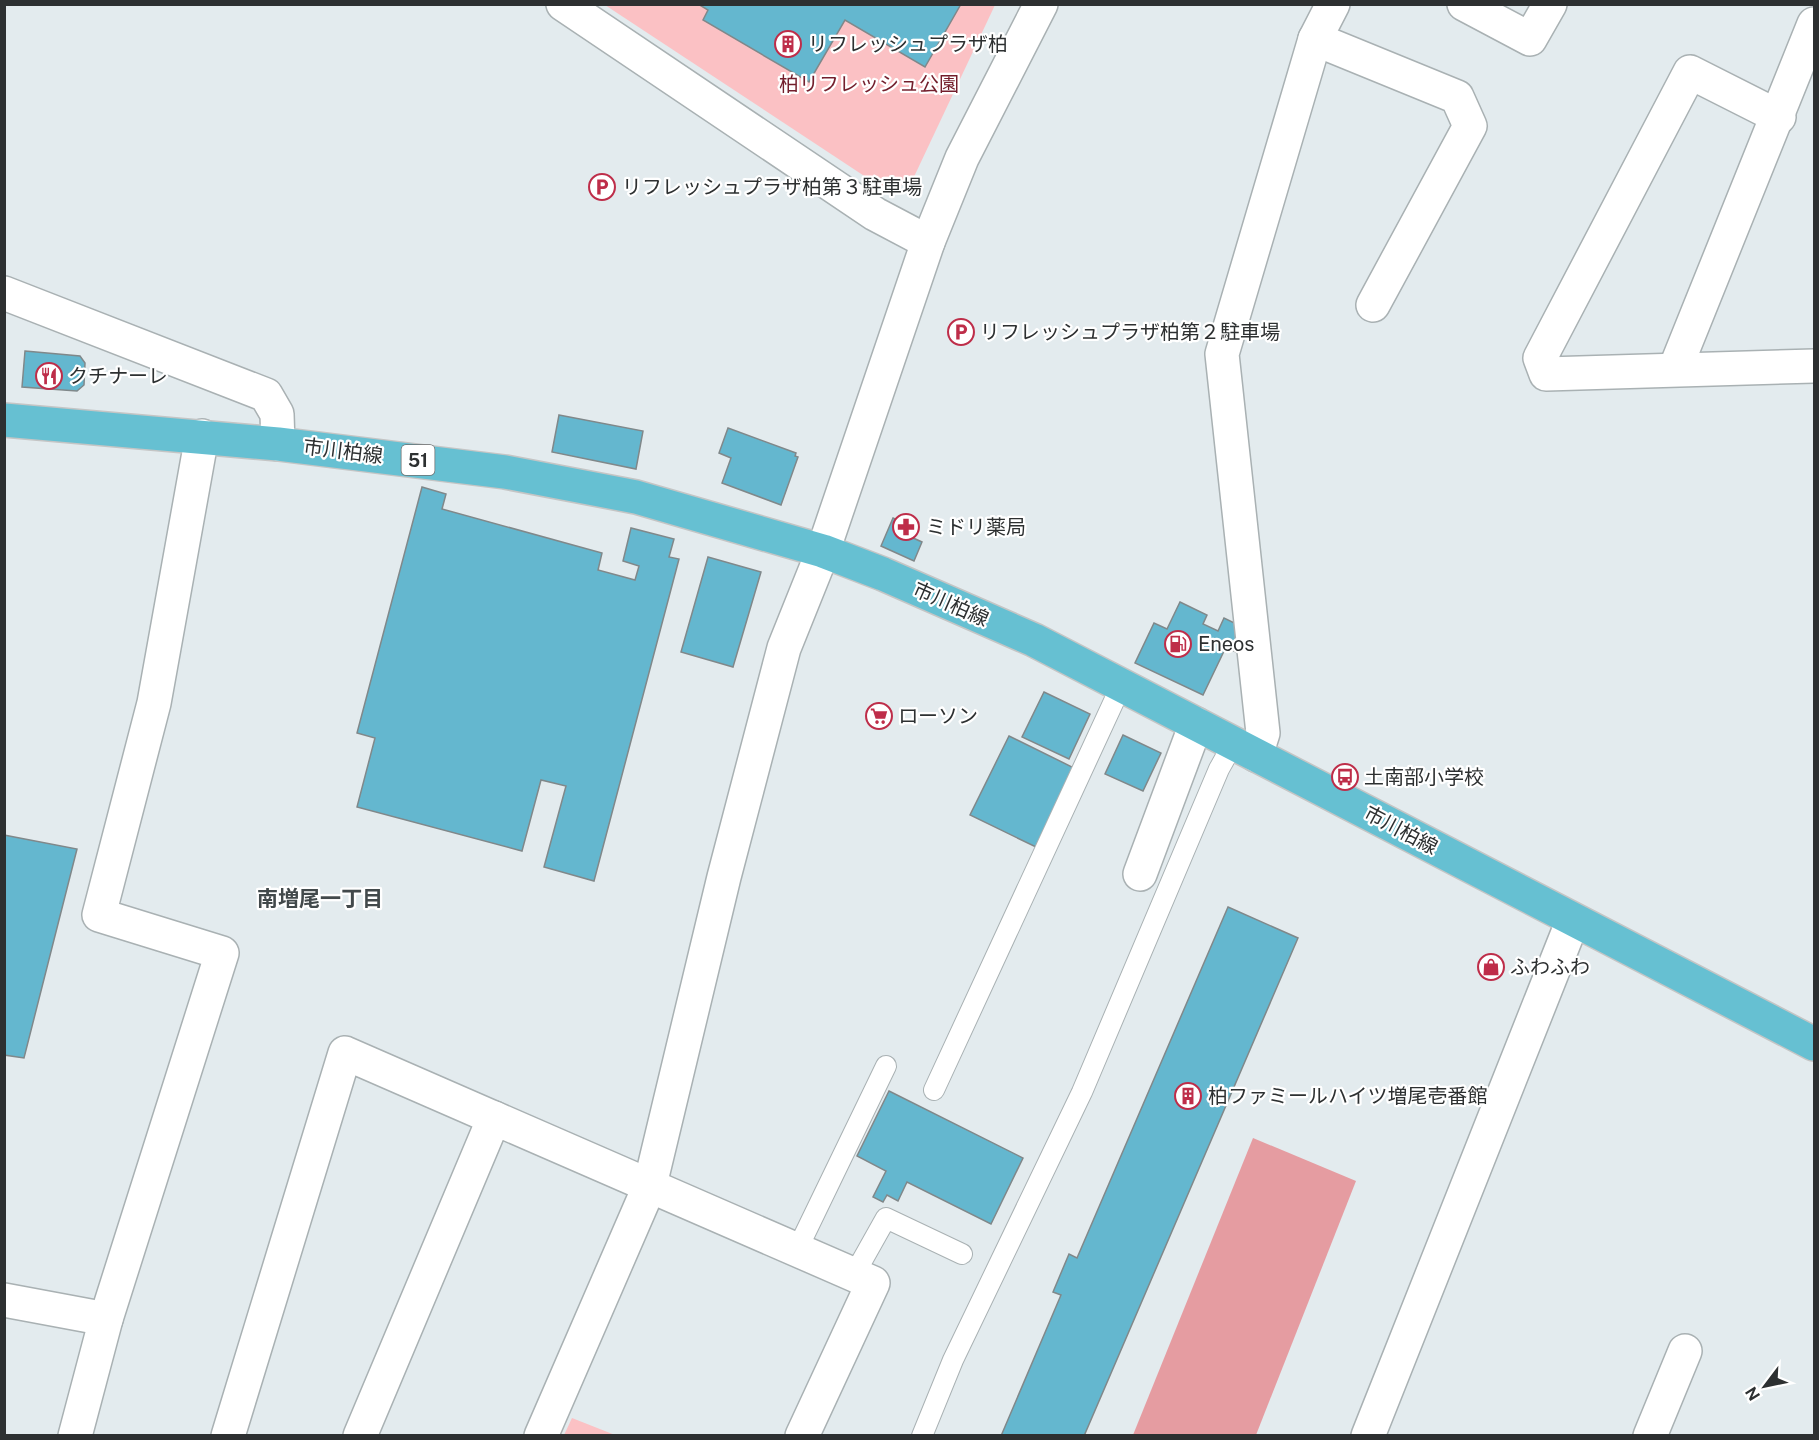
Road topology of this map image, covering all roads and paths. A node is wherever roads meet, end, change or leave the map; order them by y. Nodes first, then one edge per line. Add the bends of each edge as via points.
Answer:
1 (563, 4) edge
2 (1041, 4) edge
3 (1333, 4) edge
4 (1464, 4) edge
5 (1550, 4) edge
6 (1815, 24) edge
7 (1315, 39) junction
8 (1779, 117) junction
9 (928, 242) junction
10 (4, 293) edge
11 (1373, 305) dead end
12 (1815, 366) edge
13 (1675, 369) junction
14 (4, 420) edge
15 (202, 436) junction
16 (278, 444) junction
17 (823, 551) junction
18 (1121, 686) junction
19 (1196, 724) junction
20 (1244, 749) junction
21 (1140, 874) dead end
22 (1573, 920) junction
23 (1815, 1044) edge
24 (886, 1066) dead end
25 (934, 1090) dead end
26 (494, 1118) junction
27 (650, 1185) junction
28 (797, 1250) junction
29 (962, 1254) dead end
30 (854, 1275) junction
31 (4, 1300) edge
32 (106, 1319) junction
33 (1685, 1352) dead end
34 (75, 1436) edge
35 (228, 1436) edge
36 (360, 1436) edge
37 (541, 1436) edge
38 (802, 1436) edge
39 (922, 1436) edge
40 (1368, 1436) edge
41 (1650, 1436) edge

1 - 9 street via 875,214
2 - 9 street via 962,158
3 - 7 street
4 - 5 street via 1530,39
6 - 8 street
7 - 11 street via 1457,97 1470,126
7 - 20 street via 1222,354 1263,733
8 - 13 street
8 - 13 street via 1690,72 1540,358 1546,374
9 - 17 street
10 - 16 street via 266,395 277,414
12 - 13 street
14 - 15 main road, 市川柏線 / 51
15 - 16 main road, 市川柏線 / 51
15 - 32 street via 154,703 99,915 222,953
16 - 17 main road, 市川柏線 / 51 via 504,472 636,497
17 - 18 main road, 市川柏線 / 51 via 1034,640
17 - 27 street via 784,648
18 - 19 main road, 市川柏線 / 51
18 - 25 lane
19 - 20 main road, 市川柏線 / 51
19 - 21 street
20 - 22 main road, 市川柏線 / 51
20 - 39 lane via 1219,769 1082,1092 953,1360
22 - 23 main road, 市川柏線 / 51
22 - 40 street
24 - 28 lane
26 - 27 street
26 - 35 street via 345,1053
26 - 36 street
27 - 28 street
27 - 37 street
28 - 30 street
29 - 30 lane via 886,1218
30 - 38 street via 873,1283
31 - 32 street
32 - 34 street
33 - 41 street

